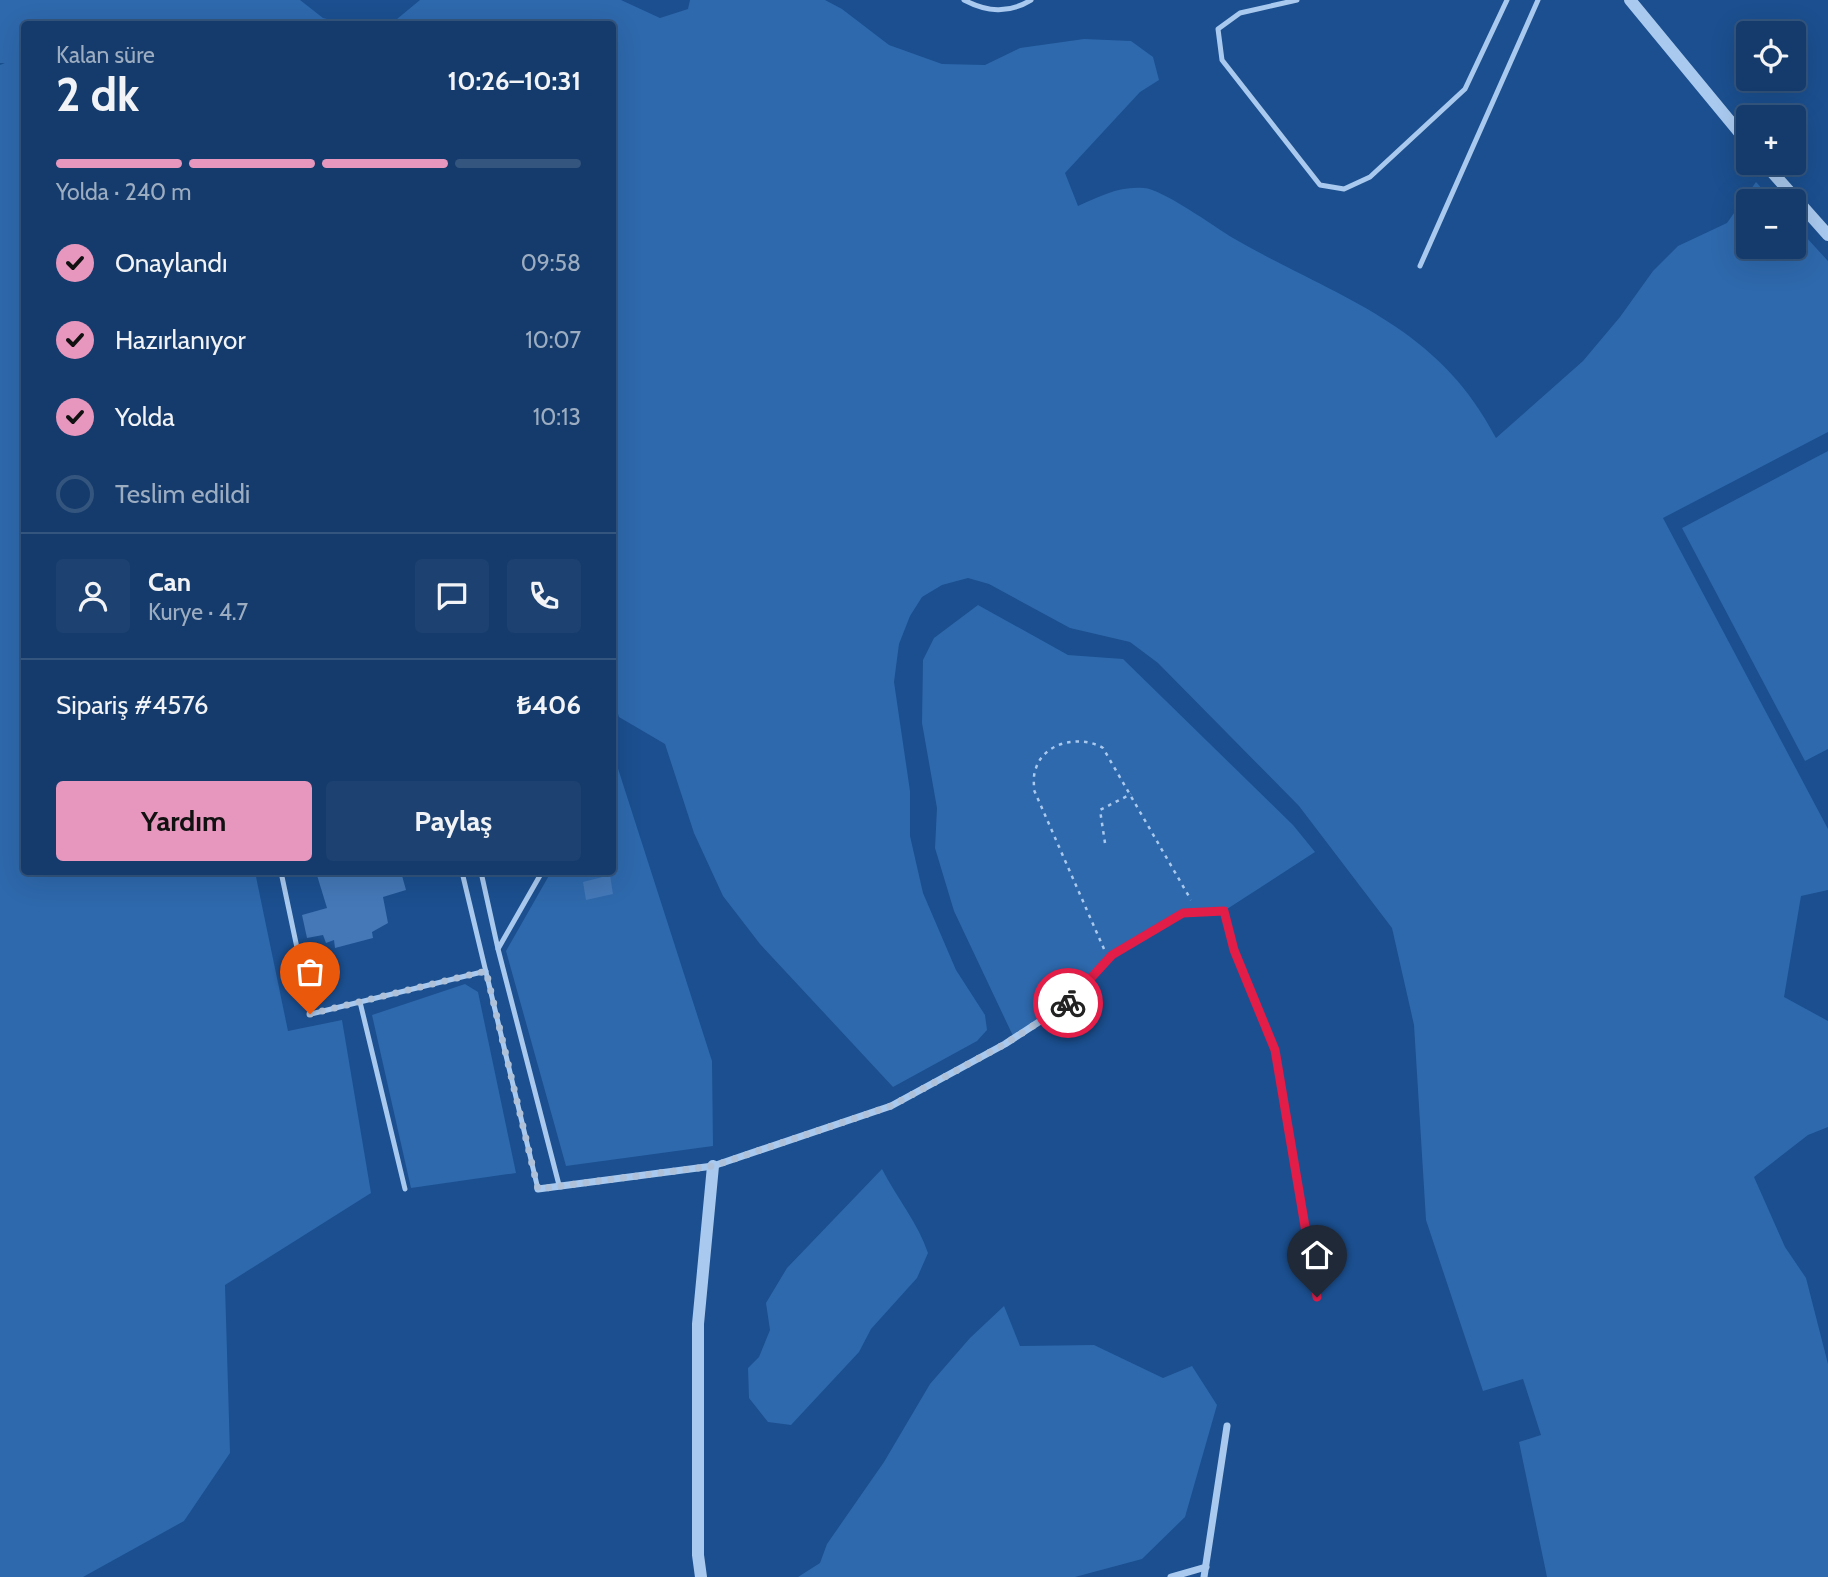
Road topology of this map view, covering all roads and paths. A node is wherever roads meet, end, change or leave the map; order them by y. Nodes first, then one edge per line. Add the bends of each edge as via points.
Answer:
1 (964, 0) edge
2 (1031, 0) edge
3 (1297, 0) edge
4 (1507, 0) edge
5 (1538, 0) edge
6 (1630, 0) edge
7 (1736, 128) edge
8 (1776, 175) edge
9 (1828, 235) edge
10 (1420, 266) dead end
11 (1130, 794) junction
12 (1105, 844) dead end
13 (282, 875) edge
14 (463, 875) edge
15 (482, 875) edge
16 (540, 875) edge
17 (1198, 912) junction
18 (498, 948) junction
19 (1108, 959) junction
20 (486, 971) junction
21 (360, 1002) junction
22 (713, 1166) junction
23 (559, 1185) junction
24 (405, 1189) dead end
25 (538, 1189) joint
26 (1317, 1297) dead end
27 (1227, 1426) dead end
28 (1206, 1567) junction
29 (701, 1577) edge
30 (1171, 1577) edge
31 (1204, 1577) edge

1 - 2 lane via 1004,10
3 - 4 lane via 1240,13 1218,29 1222,60 1320,185 1344,189 1370,177 1465,89
5 - 10 lane
6 - 7 street
8 - 9 street
11 - 12 path via 1100,810
11 - 17 path
11 - 19 path via 1102,748 1093,742 1059,744 1036,768 1038,806
13 - 21 lane via 310,1014
14 - 20 lane
15 - 18 lane
16 - 18 lane
17 - 19 street via 1183,913
17 - 26 street via 1224,911 1234,950 1275,1050
18 - 23 lane
19 - 22 street via 1068,1003 1005,1044 891,1106
20 - 21 lane
20 - 25 lane
21 - 24 lane
22 - 23 street
22 - 29 street via 698,1324
23 - 25 street
27 - 28 street
28 - 30 street
28 - 31 street

